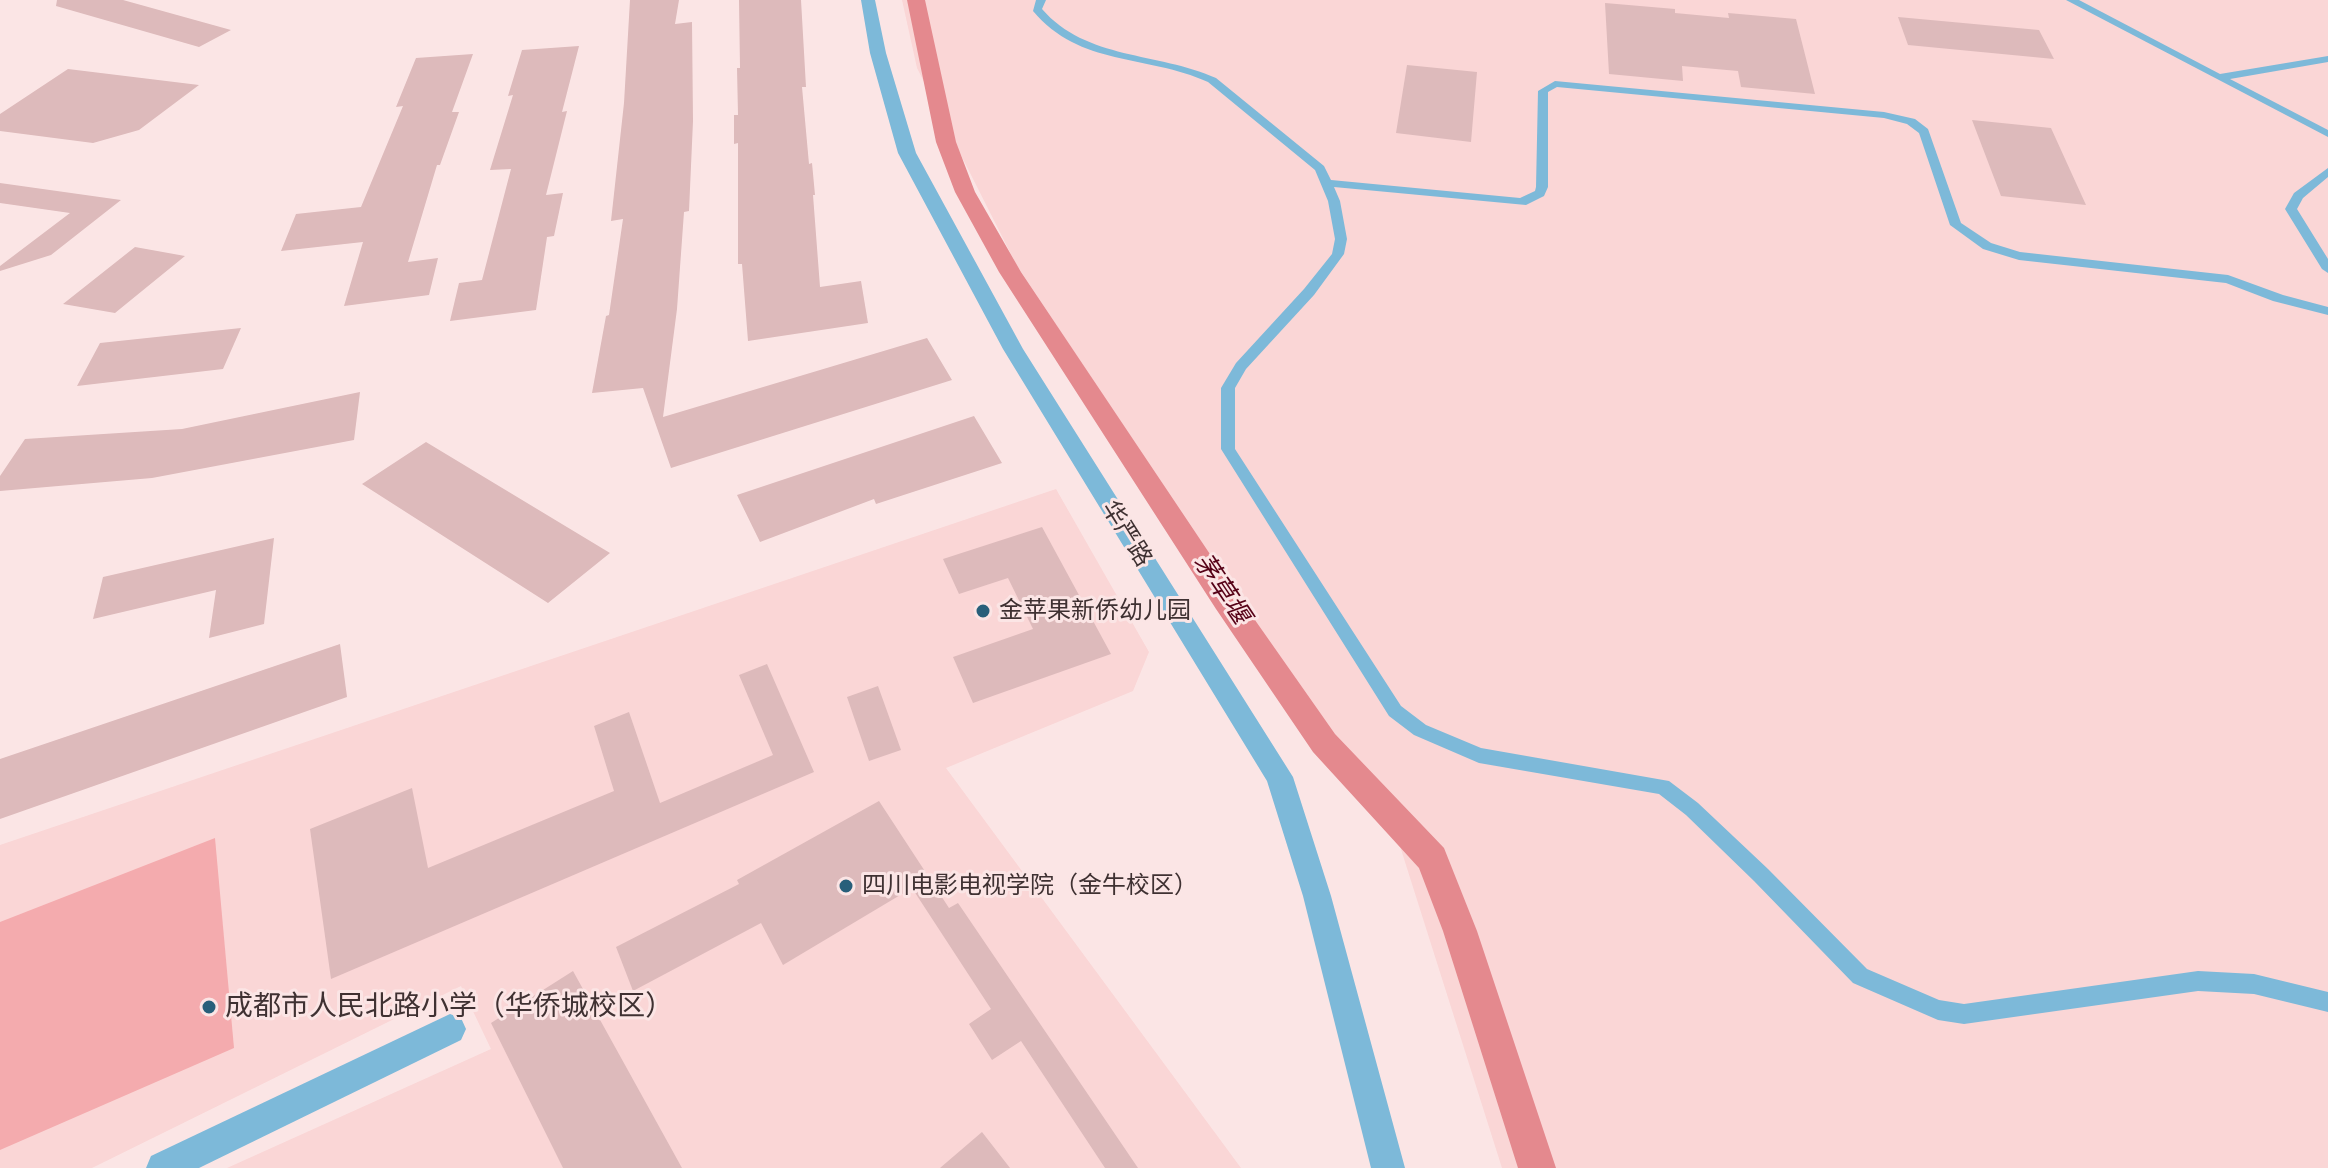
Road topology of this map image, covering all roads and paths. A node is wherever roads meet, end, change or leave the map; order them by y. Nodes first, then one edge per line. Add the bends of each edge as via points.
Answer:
1 (868, 0) edge
2 (1041, 0) edge
3 (2071, 0) edge
4 (2328, 59) edge
5 (2220, 77) junction
6 (2328, 134) edge
7 (2328, 171) edge
8 (1328, 183) junction
9 (2328, 269) edge
10 (2328, 311) edge
11 (2328, 1002) edge
12 (450, 1029) dead end
13 (163, 1168) edge
14 (1388, 1168) edge

1 - 14 street, 华严路 via 907,153 1013,349 1279,777 1317,896
2 - 8 lane via 1037,9 1042,17 1087,46 1195,70 1212,80 1320,168
3 - 5 lane
4 - 5 lane
5 - 6 lane
7 - 9 lane via 2298,196 2291,209
8 - 10 lane via 1522,202 1542,187 1543,91 1555,84 1884,115 1911,121 1924,131 1956,225 1987,246 2019,256 2228,279
8 - 11 lane via 1341,239 1338,254 1228,388 1228,449 1395,711 1420,730 1479,755 1663,787 1750,864 1860,976 1938,1010 1964,1014 2198,981 2254,984
12 - 13 street

